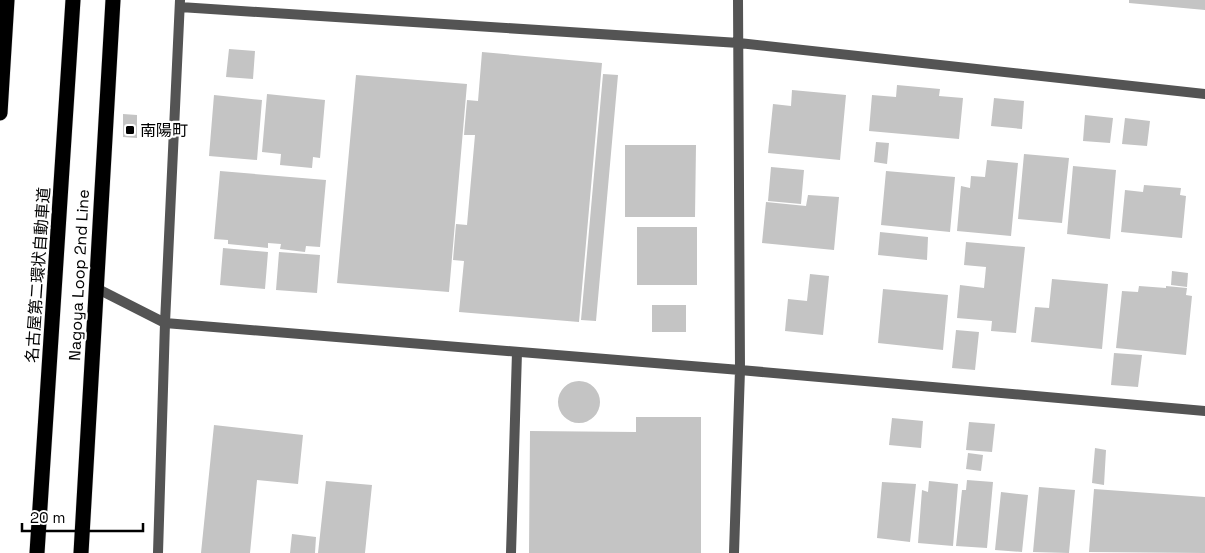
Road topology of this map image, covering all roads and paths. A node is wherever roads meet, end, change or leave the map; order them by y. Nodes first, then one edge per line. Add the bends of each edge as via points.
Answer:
1 (7, 0) edge
2 (73, 0) edge
3 (113, 0) edge
4 (738, 0) edge
5 (180, 4) edge
6 (739, 43) junction
7 (1205, 94) edge
8 (0, 113) edge
9 (96, 288) junction
10 (165, 323) junction
11 (516, 352) junction
12 (740, 370) junction
13 (1205, 411) edge
14 (37, 553) edge
15 (81, 553) edge
16 (158, 553) edge
17 (511, 553) edge
18 (734, 553) edge

1 - 8 highway
2 - 14 highway, 名古屋第二環状自動車道
3 - 9 highway, Nagoya Loop 2nd Line
4 - 6 street
5 - 6 street
5 - 10 street
6 - 7 street
6 - 12 street
9 - 10 street
9 - 15 highway, Nagoya Loop 2nd Line
10 - 11 street
10 - 16 street
11 - 12 street
11 - 17 street
12 - 13 street
12 - 18 street

